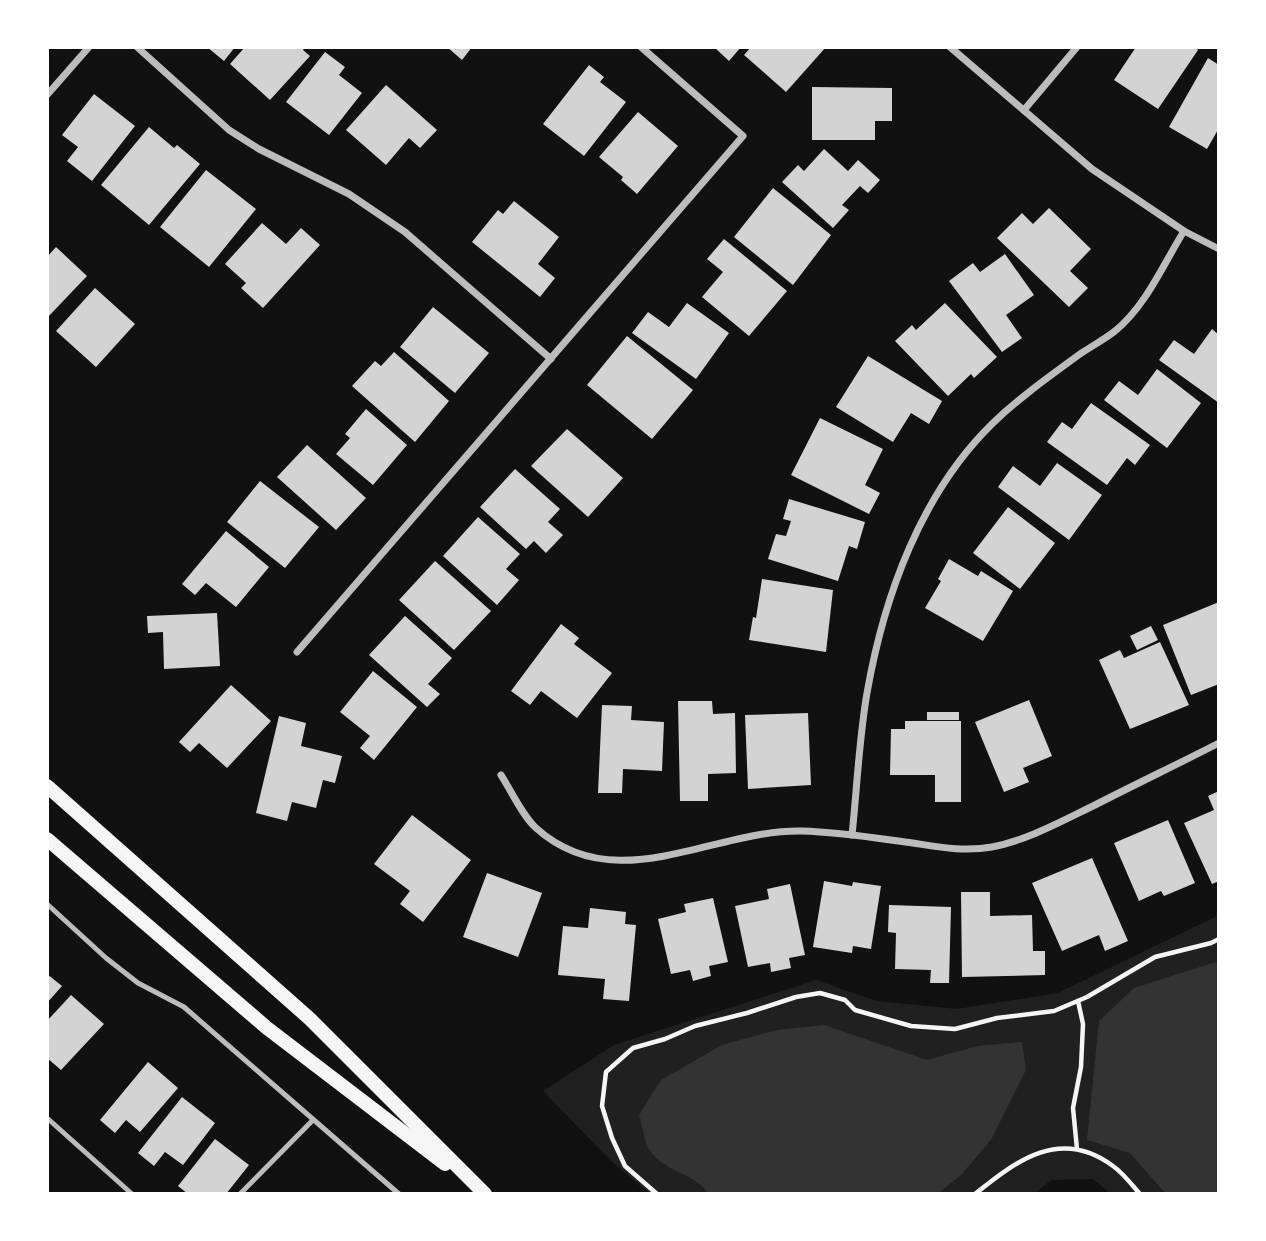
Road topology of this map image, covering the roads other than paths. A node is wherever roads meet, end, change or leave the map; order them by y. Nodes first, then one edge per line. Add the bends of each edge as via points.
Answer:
1 (89, 47) edge
2 (136, 47) edge
3 (641, 47) edge
4 (950, 47) edge
5 (1077, 47) edge
6 (47, 95) edge
7 (1024, 110) junction
8 (1184, 231) junction
9 (1219, 249) edge
10 (551, 359) junction
11 (297, 652) dead end
12 (1219, 743) edge
13 (501, 775) dead end
14 (47, 786) edge
15 (852, 835) junction
16 (47, 839) edge
17 (47, 904) edge
18 (47, 1118) edge
19 (313, 1120) junction
20 (132, 1194) edge
21 (240, 1194) edge
22 (399, 1194) edge
23 (484, 1194) edge

1 - 6 street
2 - 10 street via 229,130 349,194 405,232
3 - 10 street via 743,136
4 - 7 street
5 - 7 street
7 - 8 street via 1092,169
8 - 9 street
8 - 15 street via 1138,305 1116,330 1032,388 991,425 958,464 922,519 880,632 867,694
10 - 11 street
12 - 15 street via 1043,831 993,847 955,849
13 - 15 street via 534,827 564,849 590,858 664,858 800,831
14 - 23 main road via 310,1019
16 - 23 main road via 267,1028
17 - 19 lane via 138,983 184,1007
18 - 20 lane
19 - 21 lane
19 - 22 lane

